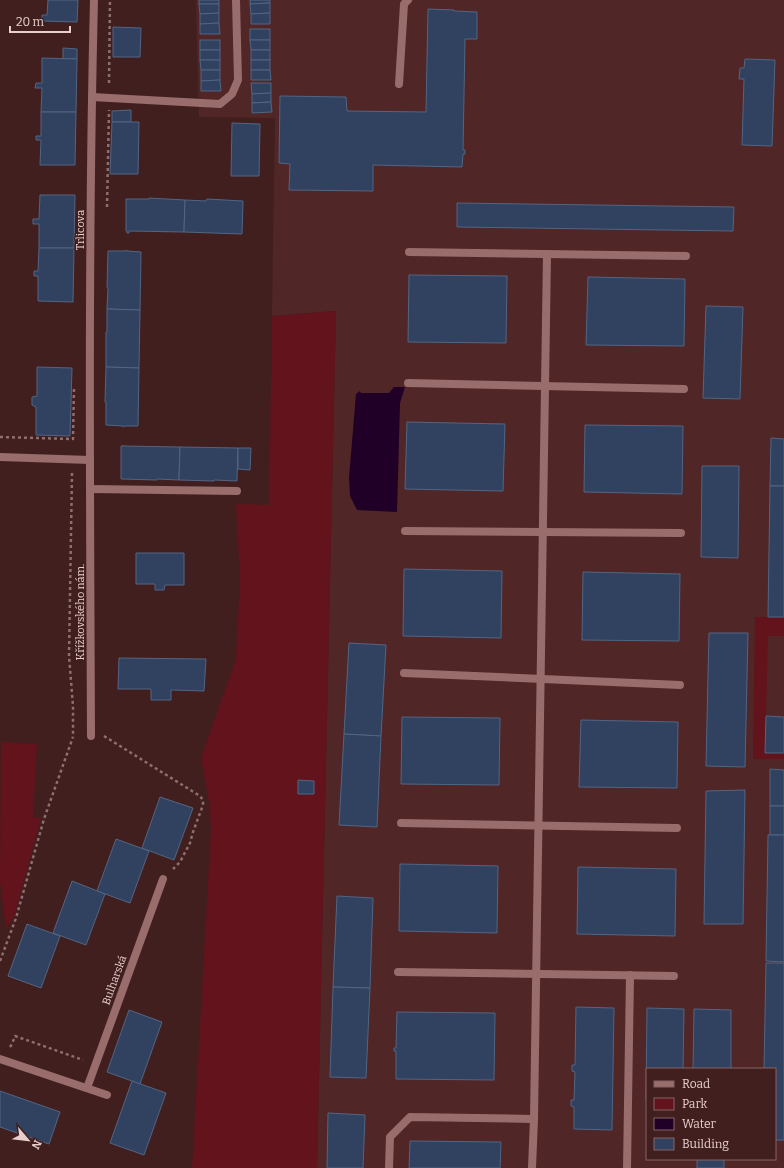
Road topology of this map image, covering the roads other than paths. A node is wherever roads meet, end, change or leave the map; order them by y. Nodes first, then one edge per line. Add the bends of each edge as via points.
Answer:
1 (94, 0) edge
2 (236, 0) edge
3 (408, 0) edge
4 (399, 84) dead end
5 (92, 97) junction
6 (409, 252) dead end
7 (547, 254) junction
8 (686, 256) dead end
9 (408, 383) dead end
10 (545, 386) junction
11 (684, 389) dead end
12 (0, 457) edge
13 (90, 460) junction
14 (90, 488) junction
15 (237, 491) dead end
16 (405, 531) dead end
17 (543, 532) junction
18 (681, 533) dead end
19 (404, 673) dead end
20 (541, 679) junction
21 (680, 685) dead end
22 (91, 736) road end
23 (401, 823) dead end
24 (538, 825) junction
25 (677, 828) dead end
26 (163, 879) road end
27 (398, 972) dead end
28 (536, 974) junction
29 (630, 975) junction
30 (674, 976) dead end
31 (0, 1058) edge
32 (87, 1088) junction
33 (107, 1095) dead end
34 (534, 1119) junction
35 (389, 1168) edge
36 (532, 1168) edge
37 (627, 1168) edge

1 - 5 street, Trlicova
2 - 5 street via 238,80 232,94 220,104
3 - 4 street via 404,4
5 - 13 street, Trlicova
6 - 7 street
7 - 8 street
7 - 10 street
9 - 10 street
10 - 11 street
10 - 17 street
12 - 13 street
13 - 14 street, Křížkovského nám.
14 - 15 street
14 - 22 street, Křížkovského nám.
16 - 17 street
17 - 18 street
17 - 20 street
19 - 20 street
20 - 21 street
20 - 24 street
23 - 24 street
24 - 25 street
24 - 28 street
26 - 32 street, Bulharská
27 - 28 street
28 - 29 street
28 - 34 street
29 - 30 street
29 - 37 street
31 - 32 street
32 - 33 street
34 - 35 street via 410,1117 390,1137
34 - 36 street

